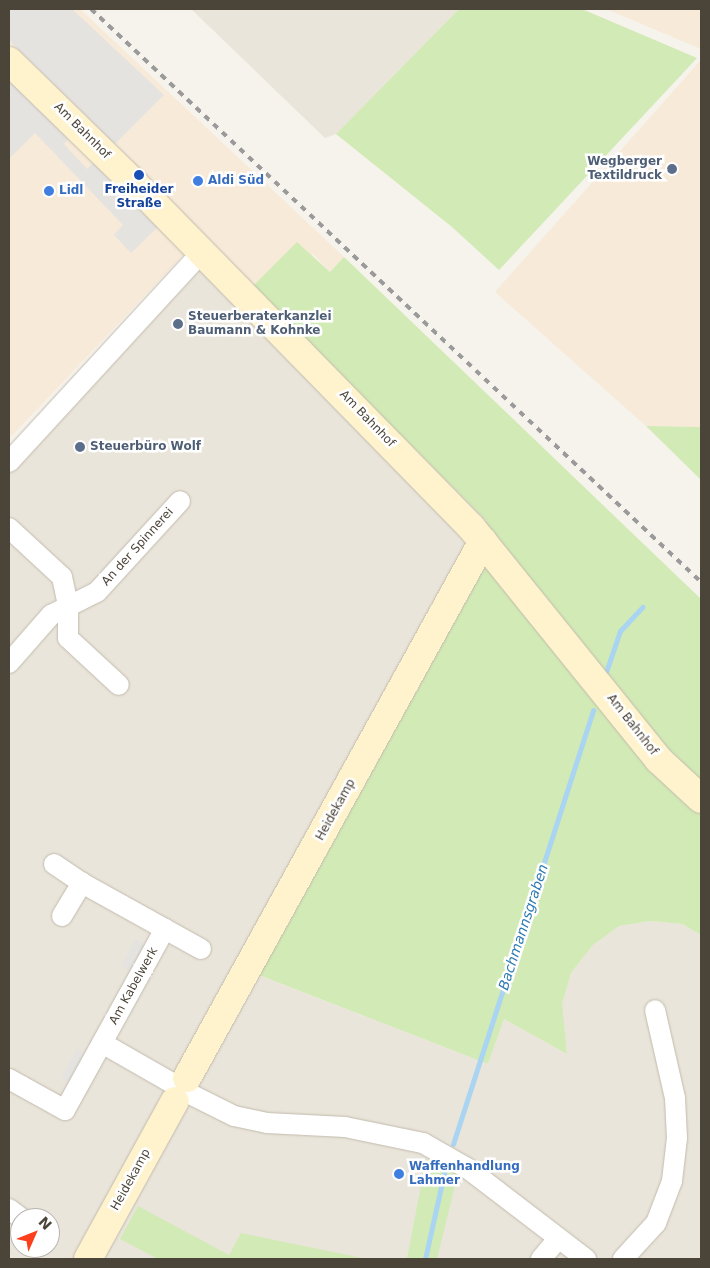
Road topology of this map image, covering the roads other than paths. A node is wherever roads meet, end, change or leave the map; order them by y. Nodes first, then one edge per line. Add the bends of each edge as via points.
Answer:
1 (9, 61) edge
2 (201, 253) junction
3 (9, 462) edge
4 (180, 501) dead end
5 (9, 528) edge
6 (483, 541) junction
7 (68, 606) junction
8 (9, 663) edge
9 (119, 685) dead end
10 (701, 799) edge
11 (54, 864) dead end
12 (82, 883) junction
13 (62, 916) dead end
14 (165, 929) junction
15 (201, 949) dead end
16 (655, 1010) dead end
17 (102, 1043) junction
18 (9, 1079) edge
19 (181, 1089) junction
20 (557, 1240) junction
21 (88, 1259) edge
22 (541, 1259) edge
23 (586, 1259) edge
24 (624, 1259) edge

1 - 2 street, Am Bahnhof
2 - 3 street
2 - 6 street, Am Bahnhof
4 - 7 street, An der Spinnerei via 97,592
5 - 7 street via 62,577
6 - 10 street, Am Bahnhof via 660,760
6 - 19 street, Heidekamp
7 - 8 street, An der Spinnerei via 51,615
7 - 9 street via 68,638
11 - 12 street
12 - 13 street
12 - 14 street
14 - 15 street
14 - 17 street, Am Kabelwerk
16 - 24 street via 675,1098 677,1138 672,1181 656,1223
17 - 18 street, Am Kabelwerk via 65,1110
17 - 19 street
19 - 20 street via 234,1116 267,1123 346,1127 423,1143 467,1168
19 - 21 street, Heidekamp
20 - 22 street
20 - 23 street

